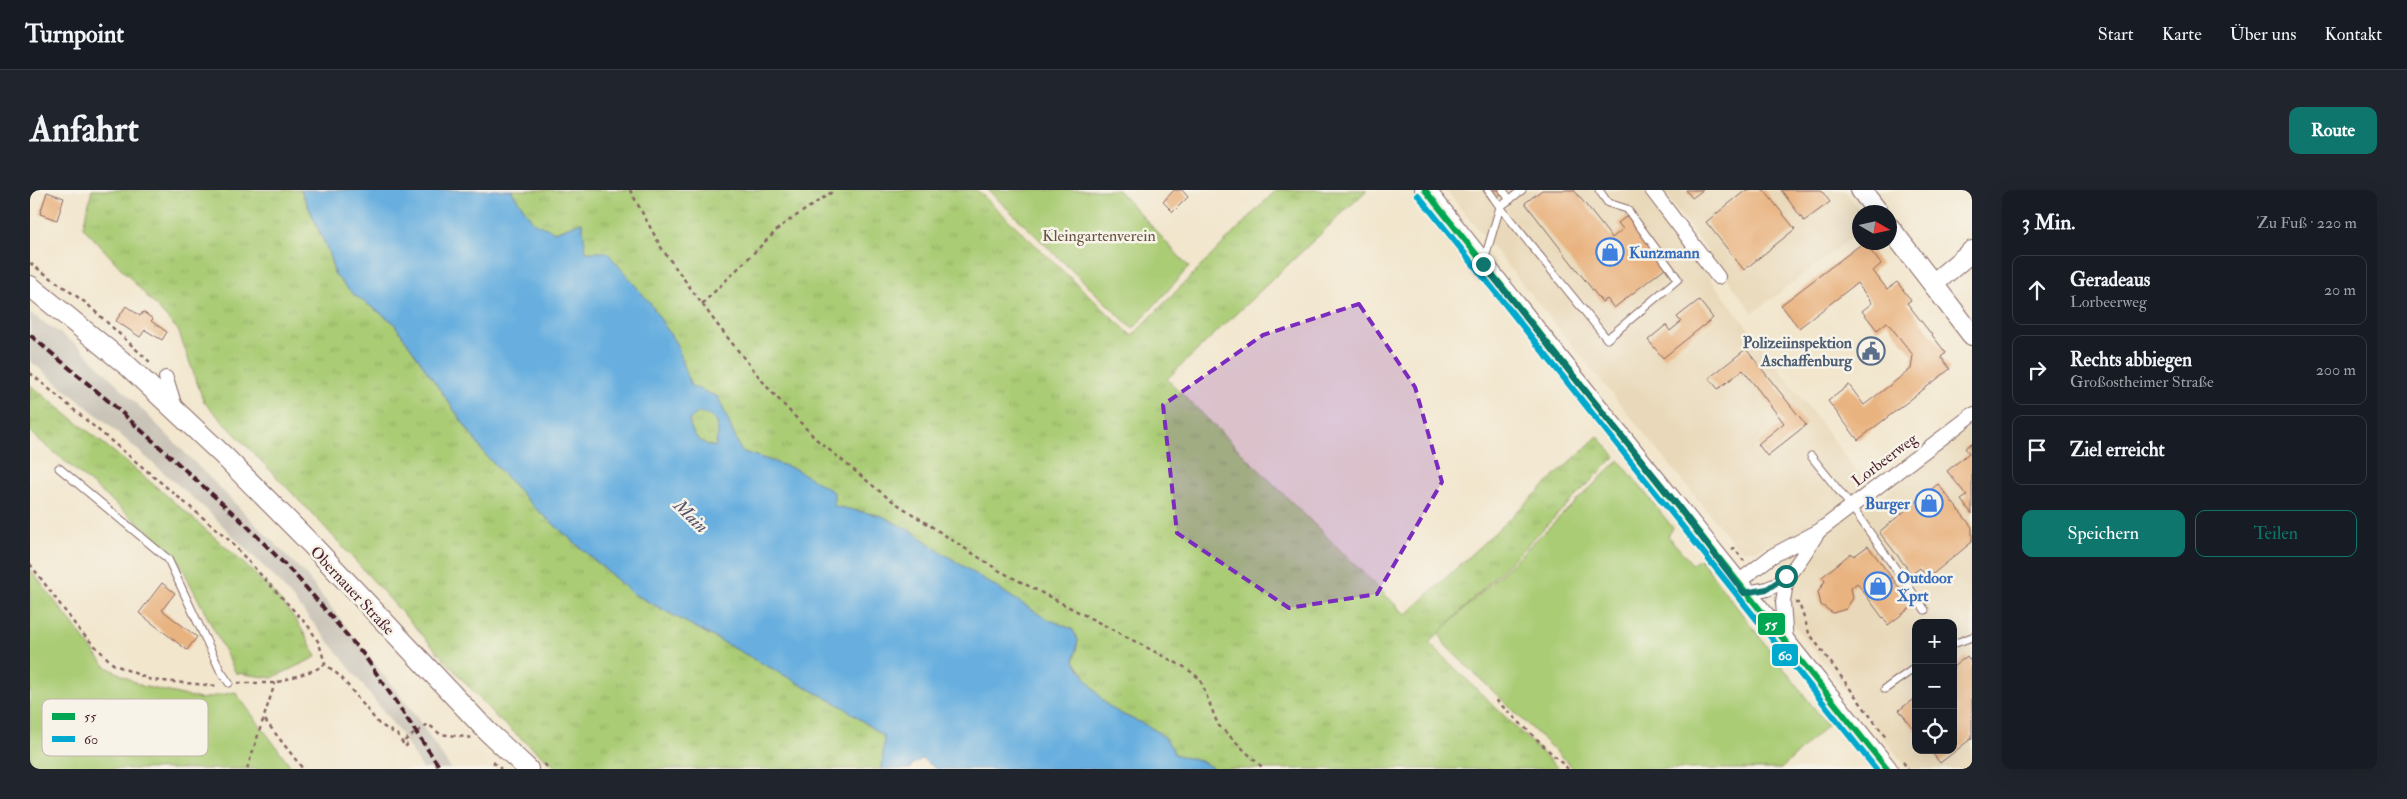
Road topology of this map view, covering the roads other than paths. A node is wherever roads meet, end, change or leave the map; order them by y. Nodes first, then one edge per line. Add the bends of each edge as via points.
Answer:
1 (1425, 190) edge
2 (1488, 190) edge
3 (1503, 190) edge
4 (1599, 190) edge
5 (1652, 190) edge
6 (1861, 190) edge
7 (1520, 191) edge
8 (1510, 200) junction
9 (1873, 205) edge
10 (1500, 207) junction
11 (1897, 237) edge
12 (1972, 251) edge
13 (1483, 264) junction
14 (1718, 277) dead end
15 (1933, 284) junction
16 (30, 286) edge
17 (1972, 335) edge
18 (166, 378) road end
19 (177, 412) junction
20 (1972, 415) edge
21 (1811, 456) dead end
22 (59, 468) dead end
23 (1851, 506) junction
24 (1819, 531) junction
25 (1786, 576) junction
26 (1740, 588) junction
27 (1925, 610) dead end
28 (1972, 637) edge
29 (1786, 643) junction
30 (1957, 643) edge
31 (1912, 670) edge
32 (229, 683) road end
33 (1885, 689) dead end
34 (1894, 765) edge
35 (528, 769) edge

1 - 13 main road
2 - 10 lane
3 - 8 lane
4 - 10 lane via 1608,203 1627,209 1678,279 1607,339
5 - 14 street
6 - 9 main road
7 - 8 lane
8 - 10 lane
10 - 13 lane
11 - 15 main road
12 - 15 main road
13 - 26 main road
15 - 17 main road
16 - 19 main road, Obernauer Straße via 129,366
18 - 19 street, Obernauer Straße
19 - 35 main road, Obernauer Straße via 306,538 487,732
20 - 23 street, Lorbeerweg
21 - 23 lane
22 - 32 lane via 168,559
23 - 24 street, Lorbeerweg
23 - 27 lane
24 - 25 street, Lorbeerweg
24 - 26 street, Lorbeerweg via 1772,556
25 - 26 street, Lorbeerweg via 1767,589
25 - 29 street, Lorbeerweg via 1783,602
26 - 29 main road
28 - 30 lane
29 - 34 main road
31 - 33 lane

